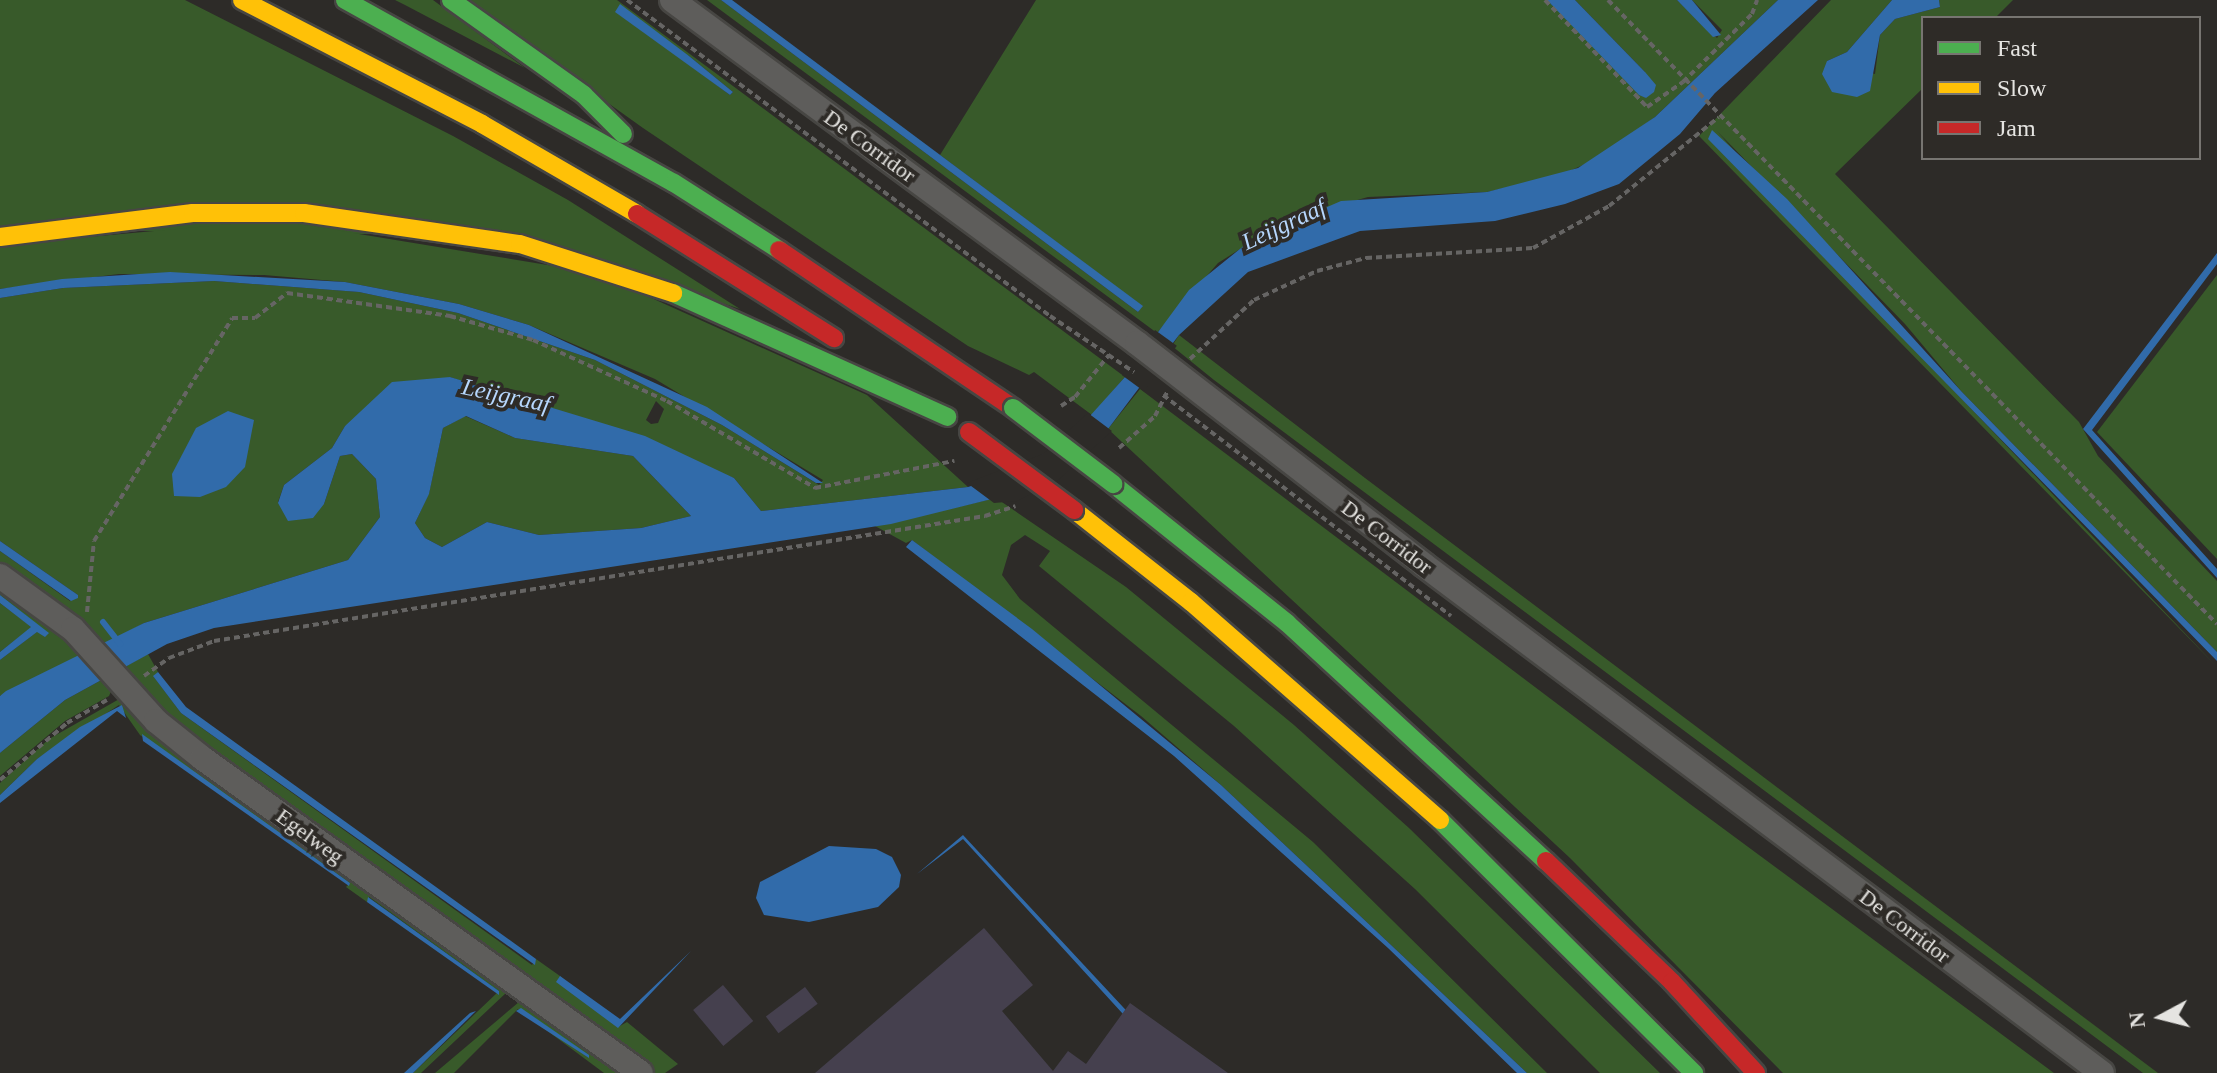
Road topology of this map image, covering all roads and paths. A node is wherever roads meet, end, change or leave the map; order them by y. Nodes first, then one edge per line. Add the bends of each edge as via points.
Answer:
1 (242, 0) edge
2 (345, 0) edge
3 (451, 0) edge
4 (627, 0) edge
5 (672, 0) edge
6 (1545, 0) edge
7 (1608, 0) edge
8 (1757, 0) edge
9 (1683, 82) junction
10 (674, 183) junction
11 (0, 237) edge
12 (1109, 355) junction
13 (1122, 363) dead end
14 (1052, 411) dead end
15 (947, 417) junction
16 (966, 456) dead end
17 (0, 576) edge
18 (2217, 624) edge
19 (78, 635) junction
20 (121, 682) junction
21 (0, 780) edge
22 (641, 1073) edge
23 (1694, 1073) edge
24 (1756, 1073) edge
25 (2102, 1073) edge

1 - 15 highway via 384,70 550,163 857,353
2 - 10 highway
3 - 10 highway via 584,95
4 - 12 path, De Corridor
5 - 25 street, De Corridor via 1137,343 1436,575
6 - 9 path via 1647,107
7 - 9 path
8 - 9 path via 1752,14
9 - 18 path
10 - 24 highway, bridge via 1013,408 1287,623 1672,982
11 - 15 highway via 193,213 304,213 450,230 520,244 646,282 737,318
12 - 13 path, De Corridor
12 - 14 path via 1075,397
15 - 23 highway, bridge via 1203,612 1426,806
16 - 19 path via 940,467 815,488 667,401 533,340 450,316 287,293 255,318 232,318 94,541 88,611
17 - 19 street, Egelweg
19 - 20 street, Egelweg
20 - 21 path
20 - 22 street, Egelweg via 202,758

